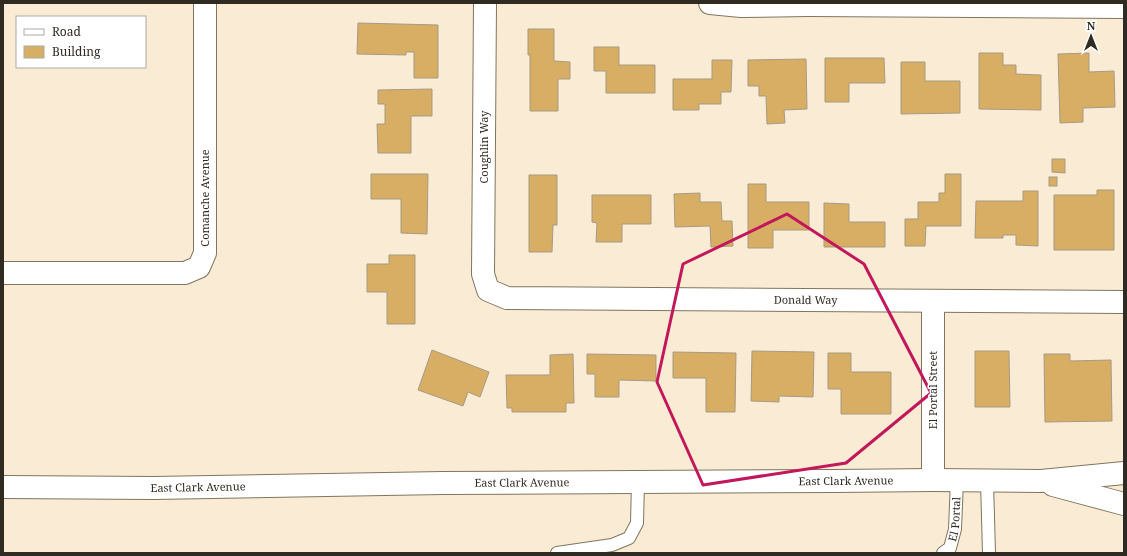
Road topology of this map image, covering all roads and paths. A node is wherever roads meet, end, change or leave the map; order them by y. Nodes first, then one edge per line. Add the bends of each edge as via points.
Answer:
1 (205, 3) edge
2 (485, 3) edge
3 (710, 3) edge
4 (808, 4) edge
5 (1124, 6) edge
6 (3, 273) edge
7 (488, 290) joint
8 (933, 301) junction
9 (1124, 302) edge
10 (1124, 473) edge
11 (933, 480) junction
12 (957, 480) junction
13 (988, 480) junction
14 (1041, 481) junction
15 (638, 482) junction
16 (3, 487) edge
17 (1124, 504) edge
18 (557, 553) edge
19 (943, 553) edge
20 (989, 553) edge

1 - 6 street, Comanche Avenue via 205,253 199,267 185,273
2 - 7 street, Coughlin Way via 483,274
3 - 4 street via 741,6
4 - 5 street
7 - 8 street, Donald Way via 507,298
8 - 9 street, Donald Way
8 - 11 street, El Portal Street
10 - 14 street, East Clark Avenue
11 - 12 street, East Clark Avenue
11 - 15 street, East Clark Avenue
12 - 13 street, East Clark Avenue
12 - 19 lane, El Portal via 955,529 950,548
13 - 14 street, East Clark Avenue
13 - 20 lane
14 - 17 street, East Clark Avenue
15 - 16 street, East Clark Avenue via 153,488
15 - 18 lane via 637,523 628,538 612,545

